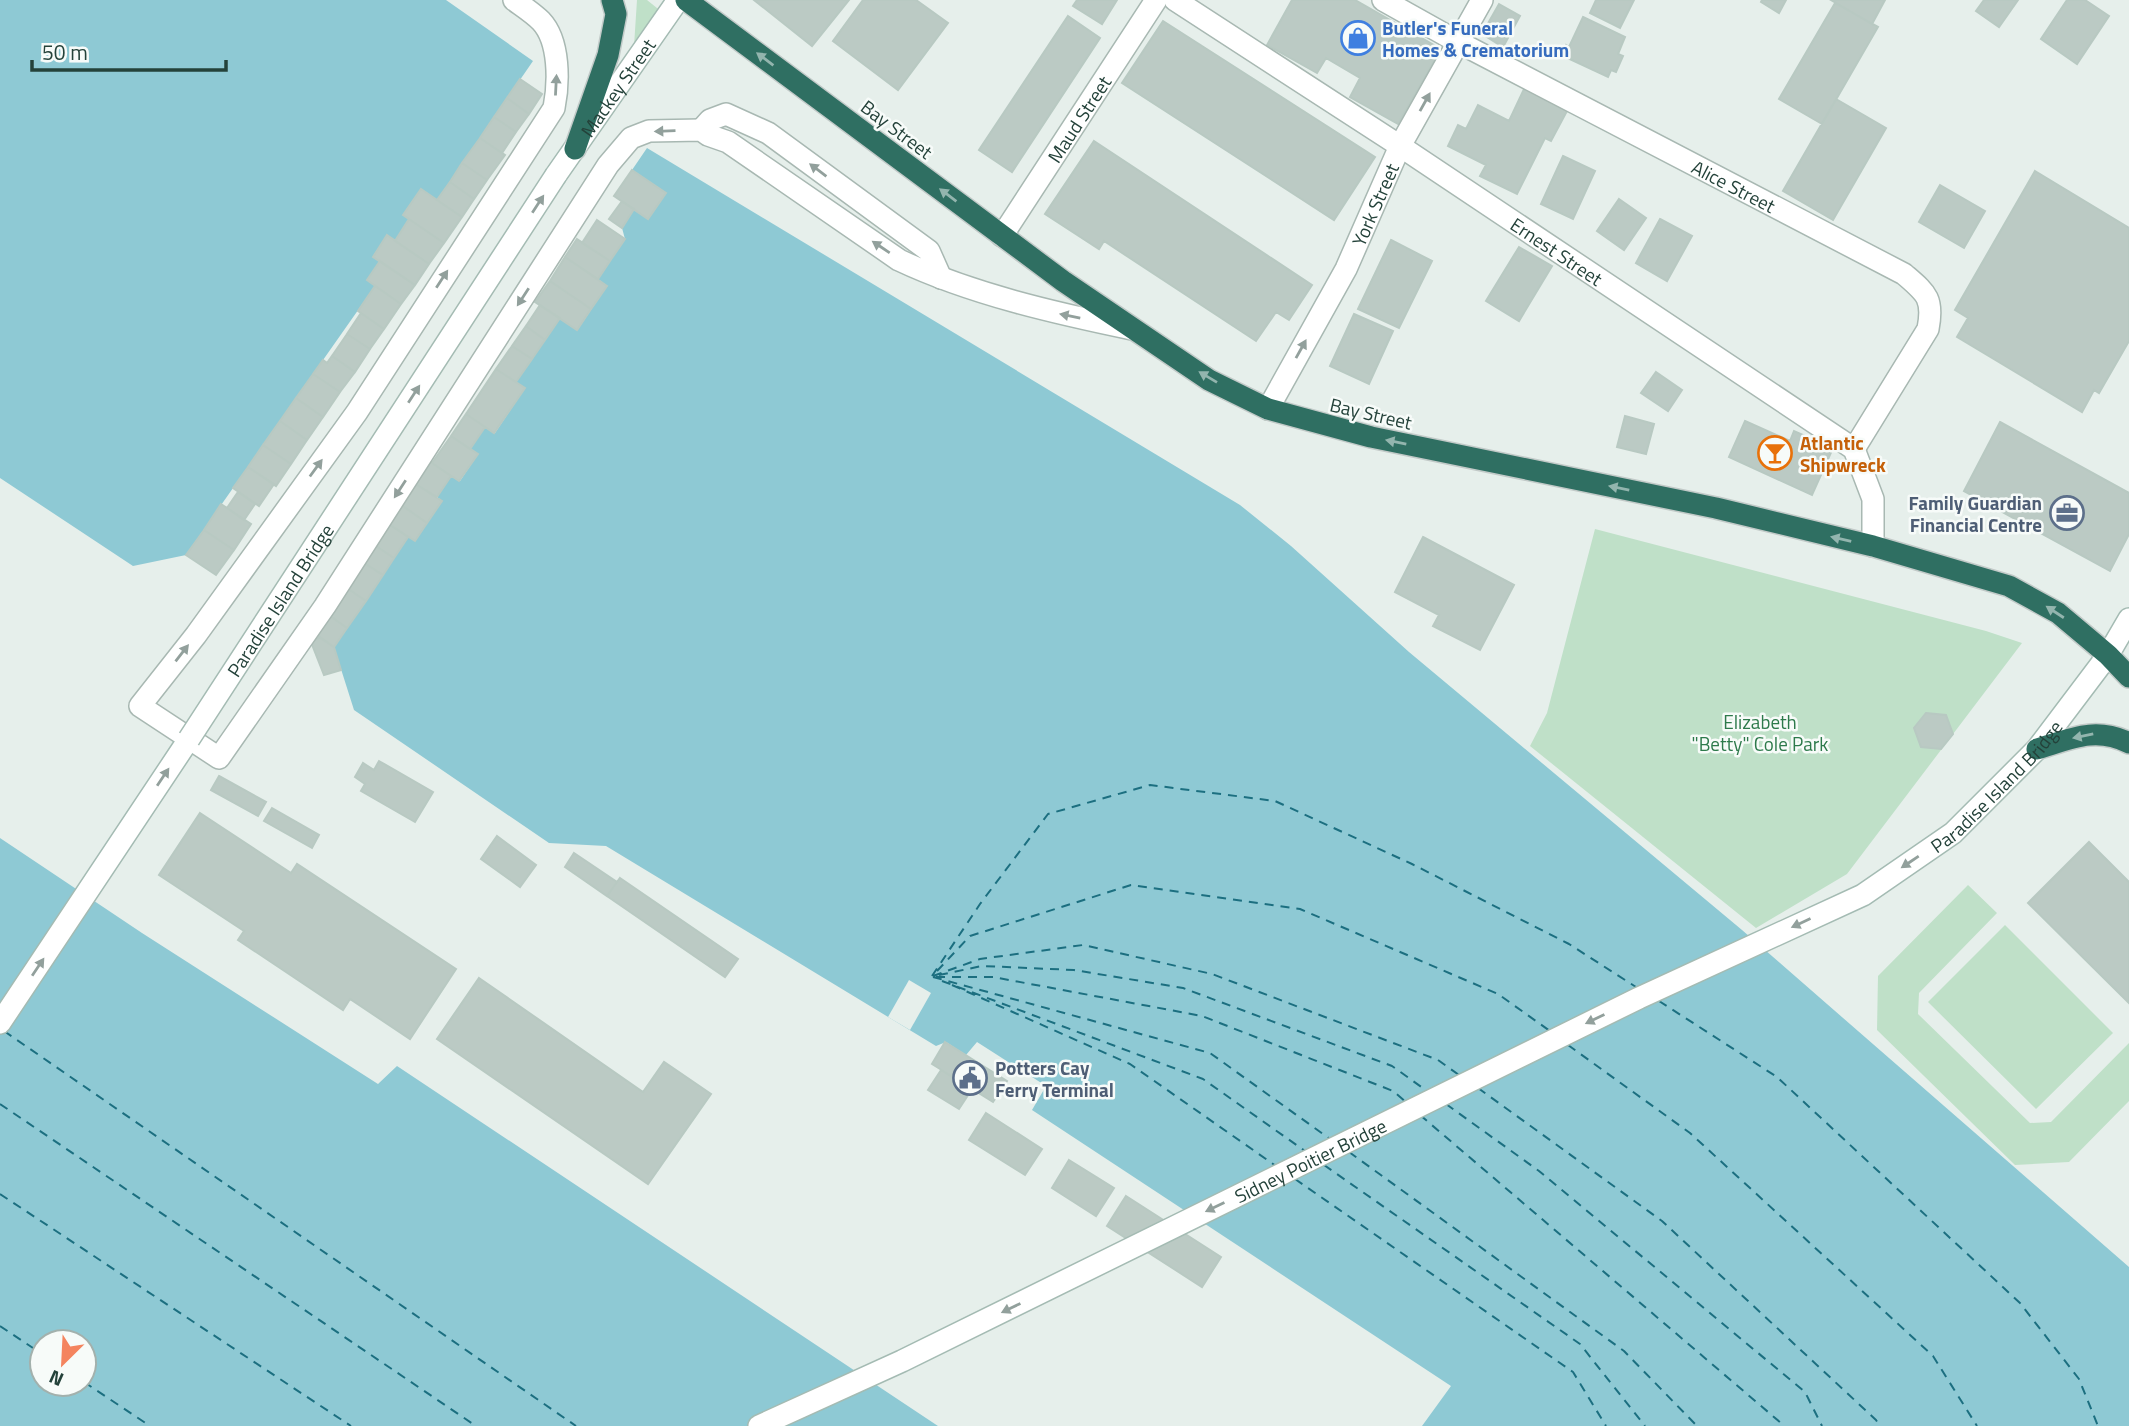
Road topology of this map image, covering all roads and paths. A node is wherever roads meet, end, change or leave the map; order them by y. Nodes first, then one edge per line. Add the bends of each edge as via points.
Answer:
1 (514, 0) edge
2 (612, 0) edge
3 (678, 0) edge
4 (686, 0) edge
5 (1156, 0) edge
6 (1175, 0) edge
7 (1383, 0) edge
8 (1482, 0) edge
9 (1458, 42) junction
10 (701, 130) junction
11 (1400, 146) junction
12 (575, 149) junction
13 (556, 175) joint
14 (1002, 236) junction
15 (942, 278) junction
16 (1137, 329) junction
17 (1268, 408) junction
18 (1854, 449) junction
19 (1873, 546) junction
20 (2129, 619) edge
21 (2118, 648) edge
22 (2129, 677) edge
23 (2129, 743) edge
24 (2037, 749) junction
25 (1863, 895) joint
26 (0, 1023) edge
27 (759, 1426) edge

10 -> 1 street via 649,131 631,138 608,165 325,606 219,758 140,706 357,412 554,108 557,69 552,42 542,21
2 - 12 highway via 616,14 608,55
3 - 12 street, Mackey Street
14 -> 4 highway, Bay Street
5 - 14 street, Maud Street
6 - 11 street, Ernest Street
7 - 9 street, Alice Street
8 - 9 street, York Street
11 -> 9 street, York Street
9 - 18 street, Alice Street via 1904,274 1923,290 1931,310 1928,329
15 -> 10 street via 900,260 728,142
15 -> 10 street via 929,251 768,133 726,114 710,120
17 -> 11 street, York Street via 1346,269
11 - 18 street, Ernest Street
12 - 13 street, Mackey Street
26 -> 13 street, Paradise Island Bridge, bridge
14 - 16 highway, Bay Street
16 -> 15 street via 1051,312
17 -> 16 highway, Bay Street via 1209,380
19 -> 17 highway, Bay Street via 1717,508 1371,437
18 - 19 street via 1873,499
21 -> 19 highway, Bay Street via 2009,586
20 - 21 street, Paradise Island Bridge
21 - 22 highway, Bay Street
21 - 24 street, Paradise Island Bridge
23 -> 24 highway via 2092,733
24 -> 25 street, Paradise Island Bridge via 1953,833
25 -> 27 street, Sidney Poitier Bridge via 1639,998 915,1355

